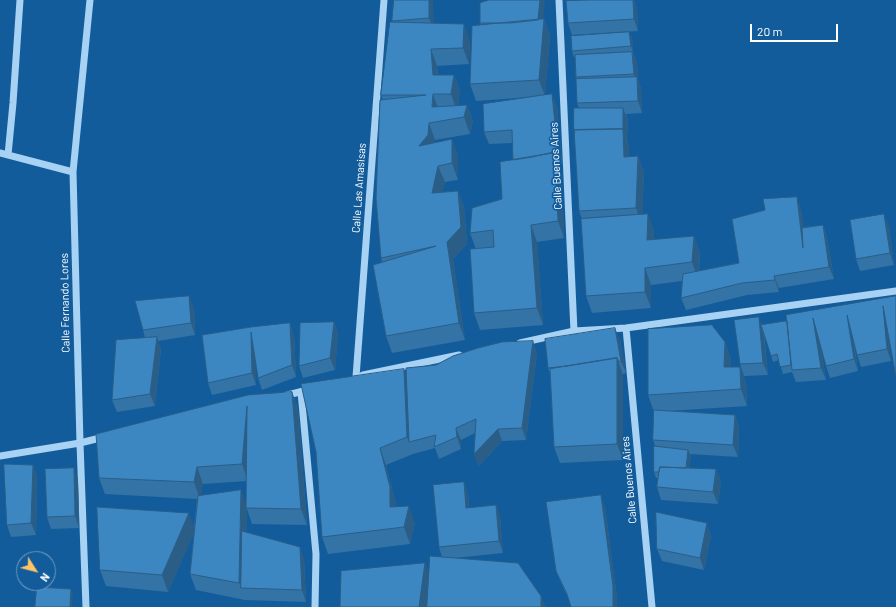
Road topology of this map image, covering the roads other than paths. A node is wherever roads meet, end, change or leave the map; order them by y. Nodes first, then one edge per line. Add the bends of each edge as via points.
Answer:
1 (20, 0) edge
2 (90, 0) edge
3 (384, 0) edge
4 (559, 0) edge
5 (0, 153) edge
6 (8, 155) junction
7 (73, 172) junction
8 (896, 291) edge
9 (626, 328) junction
10 (574, 331) junction
11 (512, 344) edge
12 (465, 354) edge
13 (322, 386) edge
14 (301, 392) junction
15 (278, 397) edge
16 (110, 436) edge
17 (80, 443) junction
18 (0, 456) edge
19 (86, 607) edge
20 (315, 607) edge
21 (652, 607) edge

1 - 6 street
2 - 7 street, Calle Fernando Lores
3 - 12 street, Calle Las Amasisas via 352,378
4 - 10 street, Calle Buenos Aires
5 - 6 street
6 - 7 street
7 - 17 street, Calle Fernando Lores
8 - 9 street
9 - 10 street
9 - 21 street, Calle Buenos Aires
10 - 11 street
13 - 14 street
14 - 15 street
14 - 20 street via 316,554
16 - 17 street
17 - 18 street
17 - 19 street, Calle Fernando Lores

